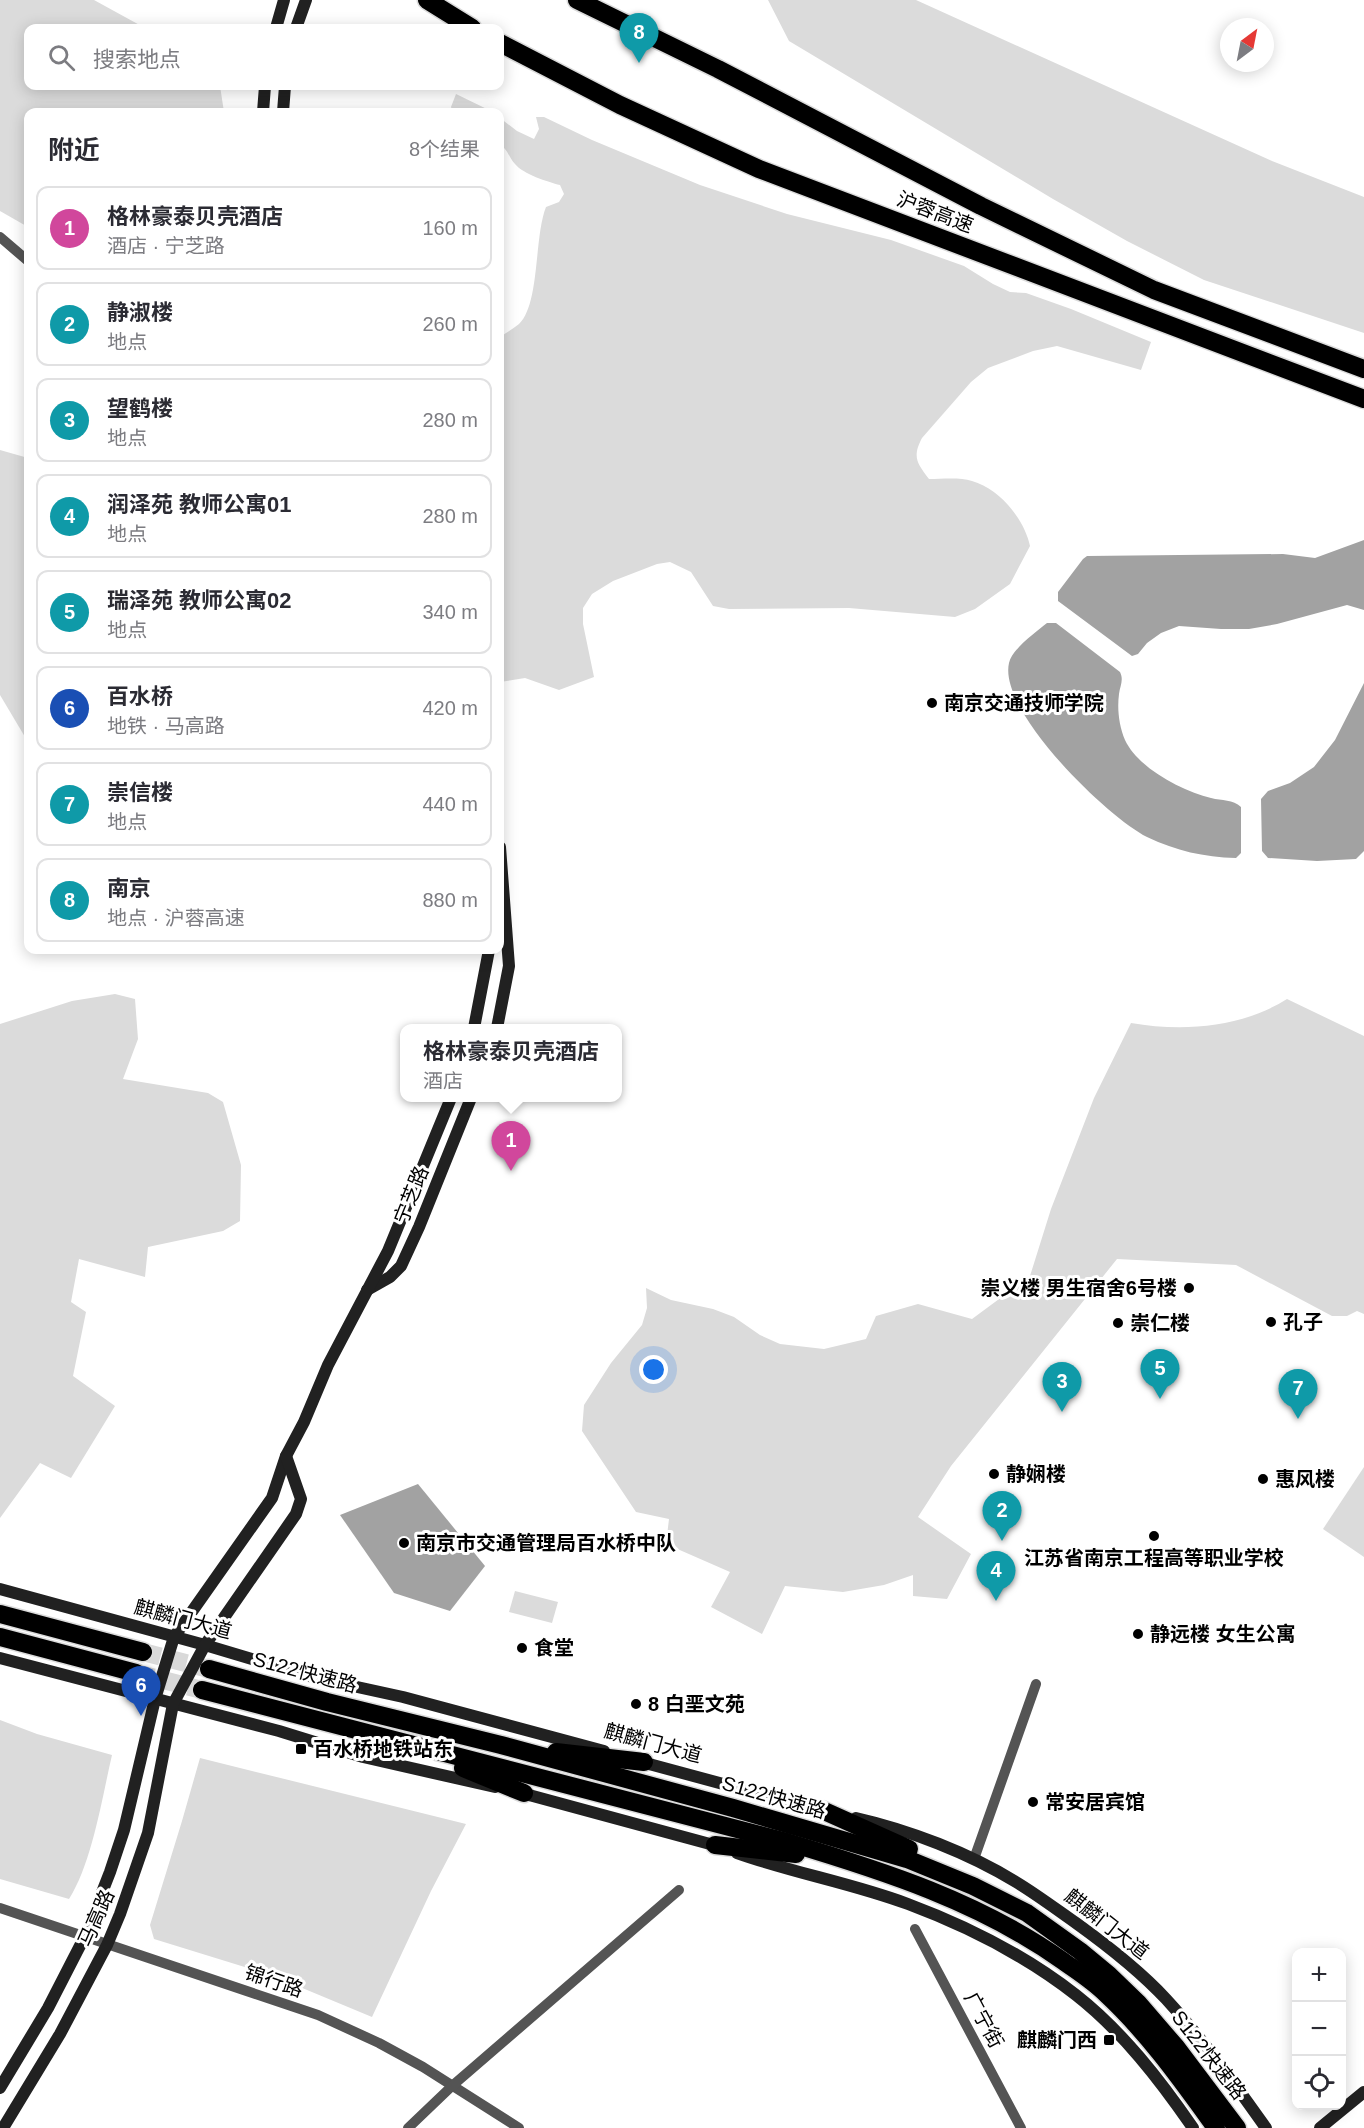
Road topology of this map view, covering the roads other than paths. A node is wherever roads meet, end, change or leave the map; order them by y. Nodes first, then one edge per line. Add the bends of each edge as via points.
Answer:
1 (284, 0) edge
2 (306, 0) edge
3 (427, 0) edge
4 (577, 0) edge
5 (277, 24) edge
6 (297, 24) edge
7 (466, 24) edge
8 (504, 45) edge
9 (266, 90) edge
10 (285, 90) edge
11 (263, 108) edge
12 (283, 108) edge
13 (0, 237) edge
14 (24, 258) edge
15 (1364, 369) edge
16 (1364, 399) edge
17 (504, 892) edge
18 (490, 954) edge
19 (475, 1024) edge
20 (497, 1024) edge
21 (449, 1102) edge
22 (469, 1102) edge
23 (366, 1290) junction
24 (286, 1456) junction
25 (0, 1589) edge
26 (0, 1614) edge
27 (0, 1637) edge
28 (174, 1637) junction
29 (205, 1645) junction
30 (143, 1652) tunnel mouth
31 (0, 1658) edge
32 (209, 1669) tunnel mouth
33 (136, 1673) tunnel mouth
34 (1036, 1684) dead end
35 (202, 1690) tunnel mouth
36 (155, 1699) junction
37 (173, 1704) junction
38 (406, 1743) junction
39 (501, 1745) junction
40 (644, 1762) junction
41 (524, 1793) junction
42 (822, 1810) junction
43 (715, 1845) junction
44 (974, 1859) junction
45 (848, 1860) junction
46 (973, 1886) junction
47 (679, 1890) dead end
48 (0, 1908) edge
49 (915, 1929) dead end
50 (85, 1936) junction
51 (107, 1945) junction
52 (452, 2086) junction
53 (0, 2088) edge
54 (1364, 2092) edge
55 (3, 2128) edge
56 (408, 2128) edge
57 (519, 2128) edge
58 (1021, 2128) edge
59 (1193, 2128) edge
60 (1216, 2128) edge
61 (1237, 2128) edge
62 (1266, 2128) edge
63 (1320, 2128) edge

1 - 5 street
2 - 6 street
3 - 7 highway
4 - 15 highway, 沪蓉高速 via 981,207 1154,290
8 - 16 highway, 沪蓉高速 via 620,105 759,169
9 - 11 street
10 - 12 street
13 - 14 street
17 - 20 street via 509,966
18 - 19 street
21 - 23 street, 宁芝路 via 387,1251
22 - 23 street, 宁芝路 via 401,1266
23 - 24 street, 宁芝路
24 - 28 street, 宁芝路 via 272,1498
24 - 29 street via 301,1499 296,1514
25 - 28 street, 麒麟门大道
26 - 30 highway
27 - 33 highway
28 - 29 street, 麒麟门大道
28 - 36 street, 马高路
29 - 37 street, 马高路
29 - 40 street, 麒麟门大道 via 316,1678 403,1697
31 - 36 street
32 - 39 highway, S122快速路
34 - 44 street
35 - 38 highway, S122快速路
36 - 37 street
36 - 50 street, 马高路 via 124,1830
37 - 41 street via 363,1757
37 - 51 street, 马高路 via 148,1833
38 - 41 highway
38 - 45 highway, S122快速路
39 - 40 highway
39 - 46 highway, S122快速路 via 907,1859
40 - 42 street, 麒麟门大道
41 - 43 street
42 - 44 street, 麒麟门大道 via 903,1832
42 - 46 highway via 909,1850
43 - 45 highway
43 - 59 street via 908,1904 1011,1951 1077,1996 1106,2022 1171,2096
44 - 62 street, 麒麟门大道 via 1039,1896 1127,1961 1200,2037
45 - 60 highway, S122快速路 via 1005,1924 1081,1974 1127,2014 1167,2059
46 - 61 highway, S122快速路 via 1027,1913 1109,1975 1176,2047
47 - 52 street
48 - 50 street, 锦行路
49 - 58 street, 广宁街
50 - 51 street, 锦行路
50 - 53 street, 马高路
51 - 52 street, 锦行路 via 318,2015 379,2043
51 - 55 street, 马高路 via 60,2034
52 - 56 street
52 - 57 street, 锦行路
54 - 63 street

